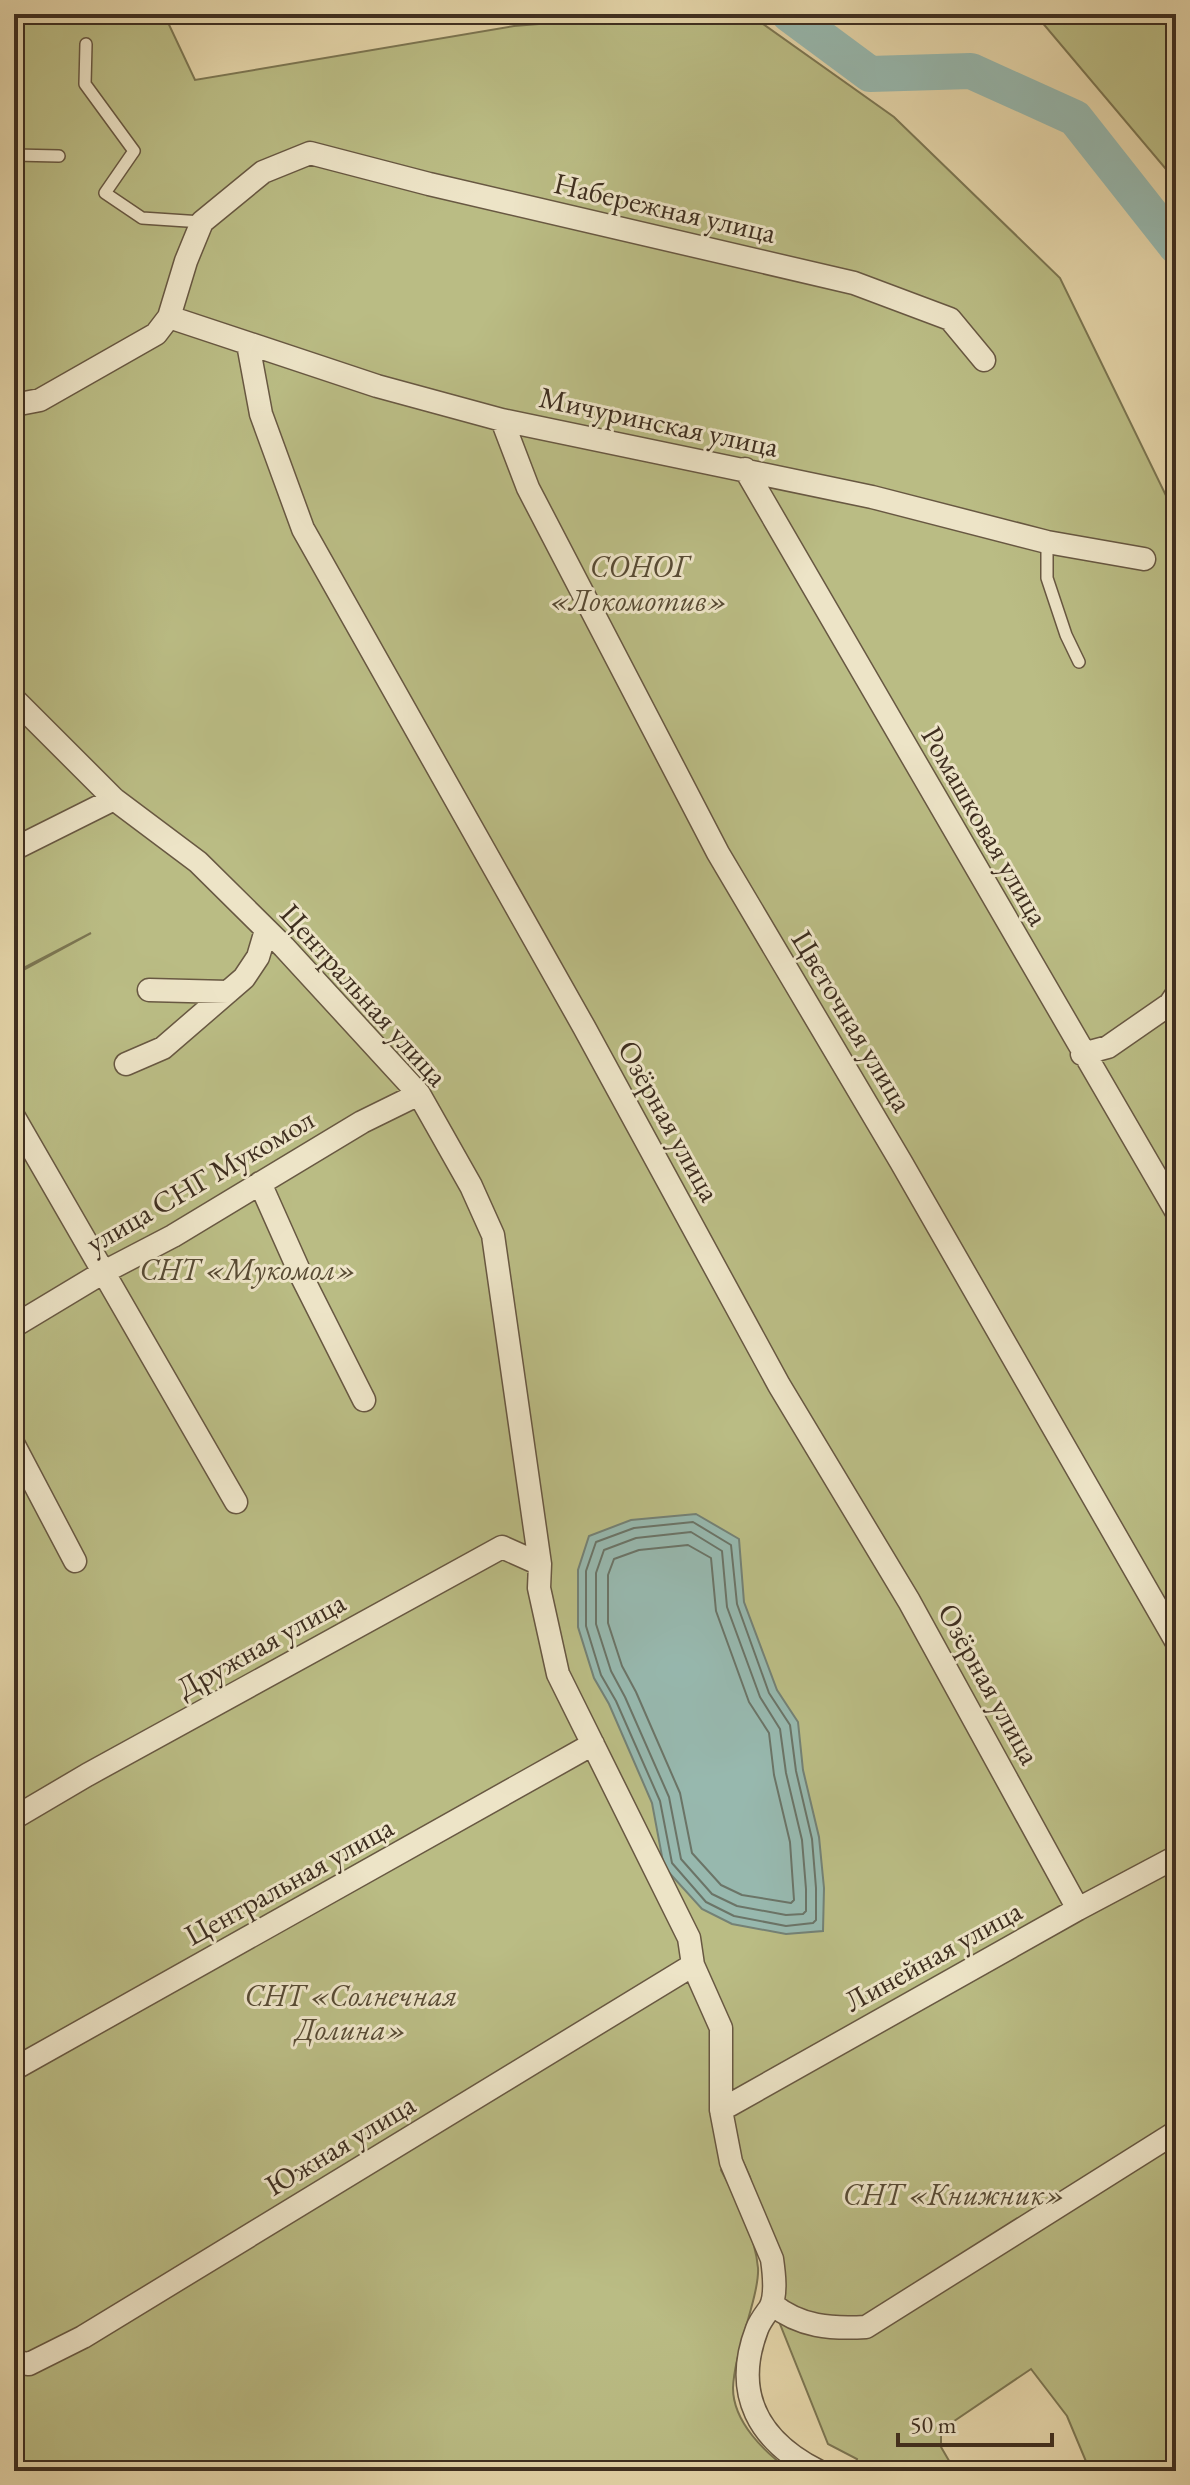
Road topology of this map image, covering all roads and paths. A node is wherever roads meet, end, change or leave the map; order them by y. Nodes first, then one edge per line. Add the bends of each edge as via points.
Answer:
1 (86, 44) dead end
2 (14, 155) edge
3 (59, 156) dead end
4 (202, 222) junction
5 (169, 317) junction
6 (248, 344) junction
7 (984, 360) dead end
8 (14, 405) edge
9 (502, 420) junction
10 (745, 469) junction
11 (1047, 542) junction
12 (1144, 559) dead end
13 (1079, 662) dead end
14 (14, 699) edge
15 (114, 799) junction
16 (14, 849) edge
17 (266, 930) junction
18 (149, 990) dead end
19 (228, 992) junction
20 (1176, 995) edge
21 (1082, 1054) junction
22 (126, 1064) dead end
23 (419, 1094) junction
24 (14, 1117) edge
25 (260, 1183) junction
26 (1176, 1211) edge
27 (102, 1273) junction
28 (14, 1326) edge
29 (364, 1400) dead end
30 (14, 1445) edge
31 (236, 1502) dead end
32 (75, 1561) dead end
33 (540, 1564) junction
34 (1176, 1641) edge
35 (593, 1744) junction
36 (14, 1818) edge
37 (1176, 1857) edge
38 (1078, 1909) junction
39 (693, 1965) junction
40 (14, 2069) edge
41 (721, 2110) junction
42 (1176, 2132) edge
43 (772, 2304) junction
44 (14, 2362) edge
45 (818, 2471) edge

1 - 4 lane via 85,84 134,151 105,193 142,218
2 - 3 lane
4 - 5 street
4 - 7 street, Набережная улица via 263,172 310,153 854,283 950,319
5 - 6 street, Мичуринская улица
5 - 8 street via 156,334 40,400
6 - 9 street, Мичуринская улица
6 - 38 street, Озёрная улица via 261,414 303,529 779,1385 909,1601
9 - 10 street, Мичуринская улица
9 - 34 street, Цветочная улица via 528,488 718,853
10 - 11 street, Мичуринская улица
10 - 21 street, Ромашковая улица
11 - 12 street, Мичуринская улица
11 - 13 lane via 1047,578
14 - 15 street, Центральная улица
15 - 16 street
15 - 17 street, Центральная улица via 198,862
17 - 19 street via 258,957
17 - 23 street, Центральная улица
18 - 19 street
19 - 22 street via 163,1048
20 - 21 street via 1108,1047
21 - 26 street, Ромашковая улица
23 - 25 street, улица СНГ Мукомол
23 - 33 street, Центральная улица via 493,1235
24 - 27 street
25 - 27 street, улица СНГ Мукомол
25 - 29 street
27 - 28 street, улица СНГ Мукомол
27 - 31 street
30 - 32 street
33 - 35 street, Центральная улица via 539,1588 558,1674
33 - 36 street, Дружная улица via 502,1547
35 - 39 street, Центральная улица via 689,1938
35 - 40 street, Центральная улица
37 - 38 street, Линейная улица
38 - 41 street, Линейная улица
39 - 41 street, Центральная улица via 721,2028
39 - 44 street, Южная улица via 83,2337 29,2364
41 - 43 street, Центральная улица via 731,2162 772,2259
42 - 43 street via 866,2327 811,2324 788,2317
43 - 45 street, Центральная улица via 749,2350 750,2400 775,2442

